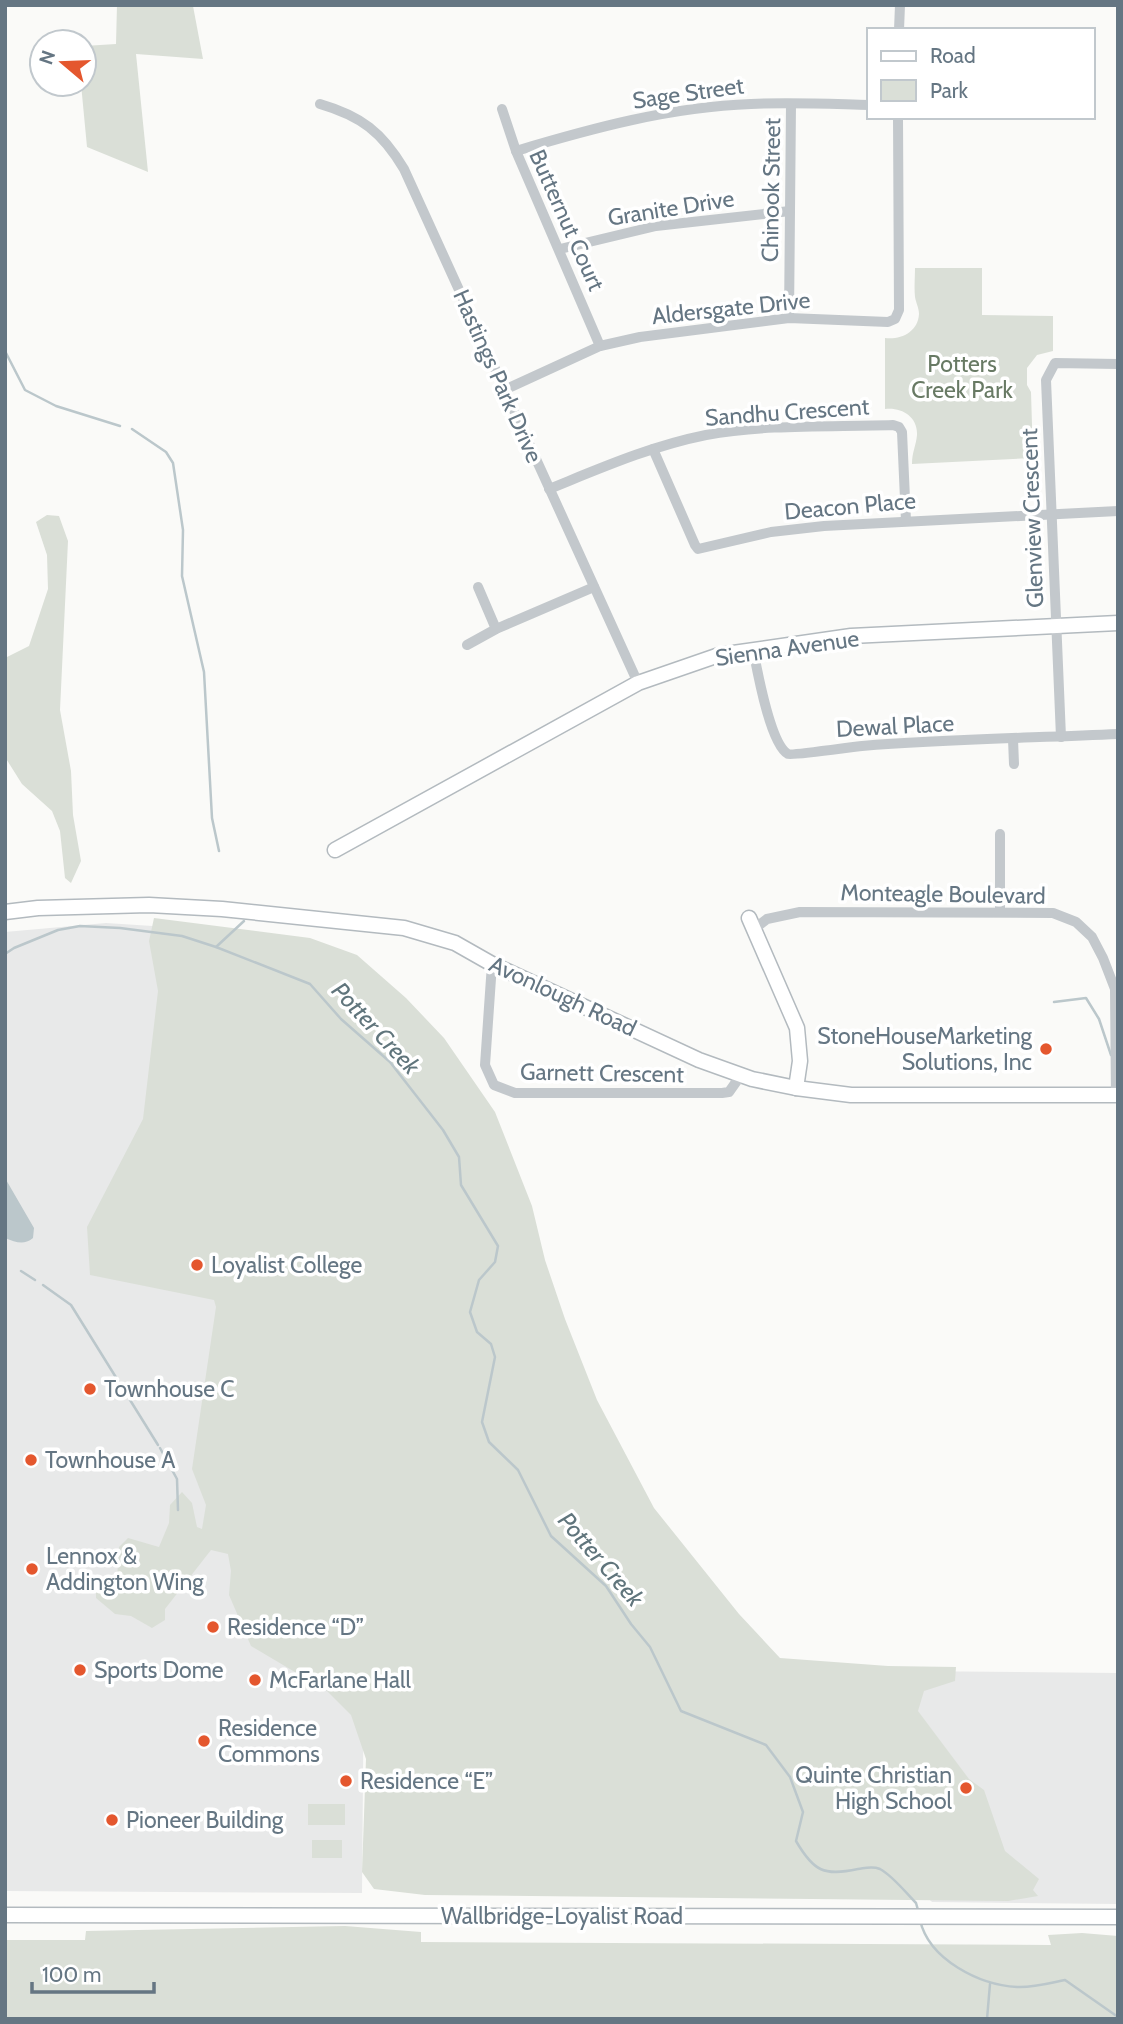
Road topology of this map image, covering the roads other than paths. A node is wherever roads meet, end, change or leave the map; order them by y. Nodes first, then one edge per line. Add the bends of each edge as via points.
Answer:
1 (900, 5) edge
2 (899, 28) edge
3 (320, 104) dead end
4 (791, 104) junction
5 (867, 105) edge
6 (502, 109) dead end
7 (898, 119) edge
8 (516, 151) junction
9 (790, 211) junction
10 (560, 249) junction
11 (789, 318) junction
12 (600, 346) junction
13 (1118, 364) edge
14 (504, 390) junction
15 (653, 449) junction
16 (549, 489) junction
17 (1118, 511) edge
18 (1051, 514) junction
19 (906, 521) junction
20 (478, 587) dead end
21 (594, 587) junction
22 (1118, 622) edge
23 (1056, 625) junction
24 (496, 629) junction
25 (467, 645) dead end
26 (753, 649) junction
27 (638, 683) junction
28 (1118, 734) edge
29 (1061, 737) junction
30 (1013, 739) junction
31 (1014, 764) dead end
32 (1000, 834) dead end
33 (335, 850) dead end
34 (5, 912) edge
35 (1000, 912) junction
36 (751, 924) joint
37 (492, 964) junction
38 (1116, 989) edge
39 (741, 1075) junction
40 (796, 1088) junction
41 (1117, 1095) edge
42 (5, 1915) edge
43 (1118, 1917) edge

1 - 2 street
3 - 14 street, Hastings Park Drive via 354,116 392,149
4 - 5 street, Sage Street
4 - 8 street, Sage Street via 666,113 594,127
4 - 9 street, Chinook Street
6 - 8 street, Butternut Court
7 - 11 street, Aldersgate Drive via 899,310 895,319
8 - 10 street, Butternut Court
9 - 10 street, Granite Drive via 656,226
9 - 11 street, Chinook Street
10 - 12 street, Butternut Court
11 - 12 street, Aldersgate Drive
12 - 14 street, Aldersgate Drive
13 - 18 street, Glenview Crescent via 1055,363 1049,372
14 - 16 street, Hastings Park Drive
15 - 16 street, Sandhu Crescent
15 - 19 street, Deacon Place via 698,548 793,529
15 - 19 street, Sandhu Crescent via 751,429 898,426
16 - 21 street, Hastings Park Drive
17 - 18 street, Deacon Place
18 - 19 street, Deacon Place
18 - 23 street, Glenview Crescent
20 - 24 street
21 - 24 street
21 - 27 street, Hastings Park Drive
22 - 23 street, Sienna Avenue
23 - 26 street, Sienna Avenue via 851,636
23 - 29 street, Glenview Crescent
24 - 25 street
26 - 27 street, Sienna Avenue via 719,655
26 - 30 street, Dewal Place via 769,717 785,752 791,755 878,745
27 - 33 street, Sienna Avenue
28 - 29 street, Dewal Place
29 - 30 street, Dewal Place
30 - 31 street
32 - 35 street
34 - 37 street, Avonlough Road via 149,905 222,909 404,929 455,943
35 - 36 street, Monteagle Boulevard via 800,912
35 - 38 street, Monteagle Boulevard via 1053,914 1076,922 1092,937
36 - 40 street via 797,1028 800,1062
37 - 39 street, Avonlough Road
37 - 39 street, Garnett Crescent via 485,1065 494,1085 514,1093 722,1093 729,1092
38 - 41 street, Monteagle Boulevard
39 - 40 street, Avonlough Road
40 - 41 street, Avonlough Road via 851,1095
42 - 43 street, Wallbridge-Loyalist Road

